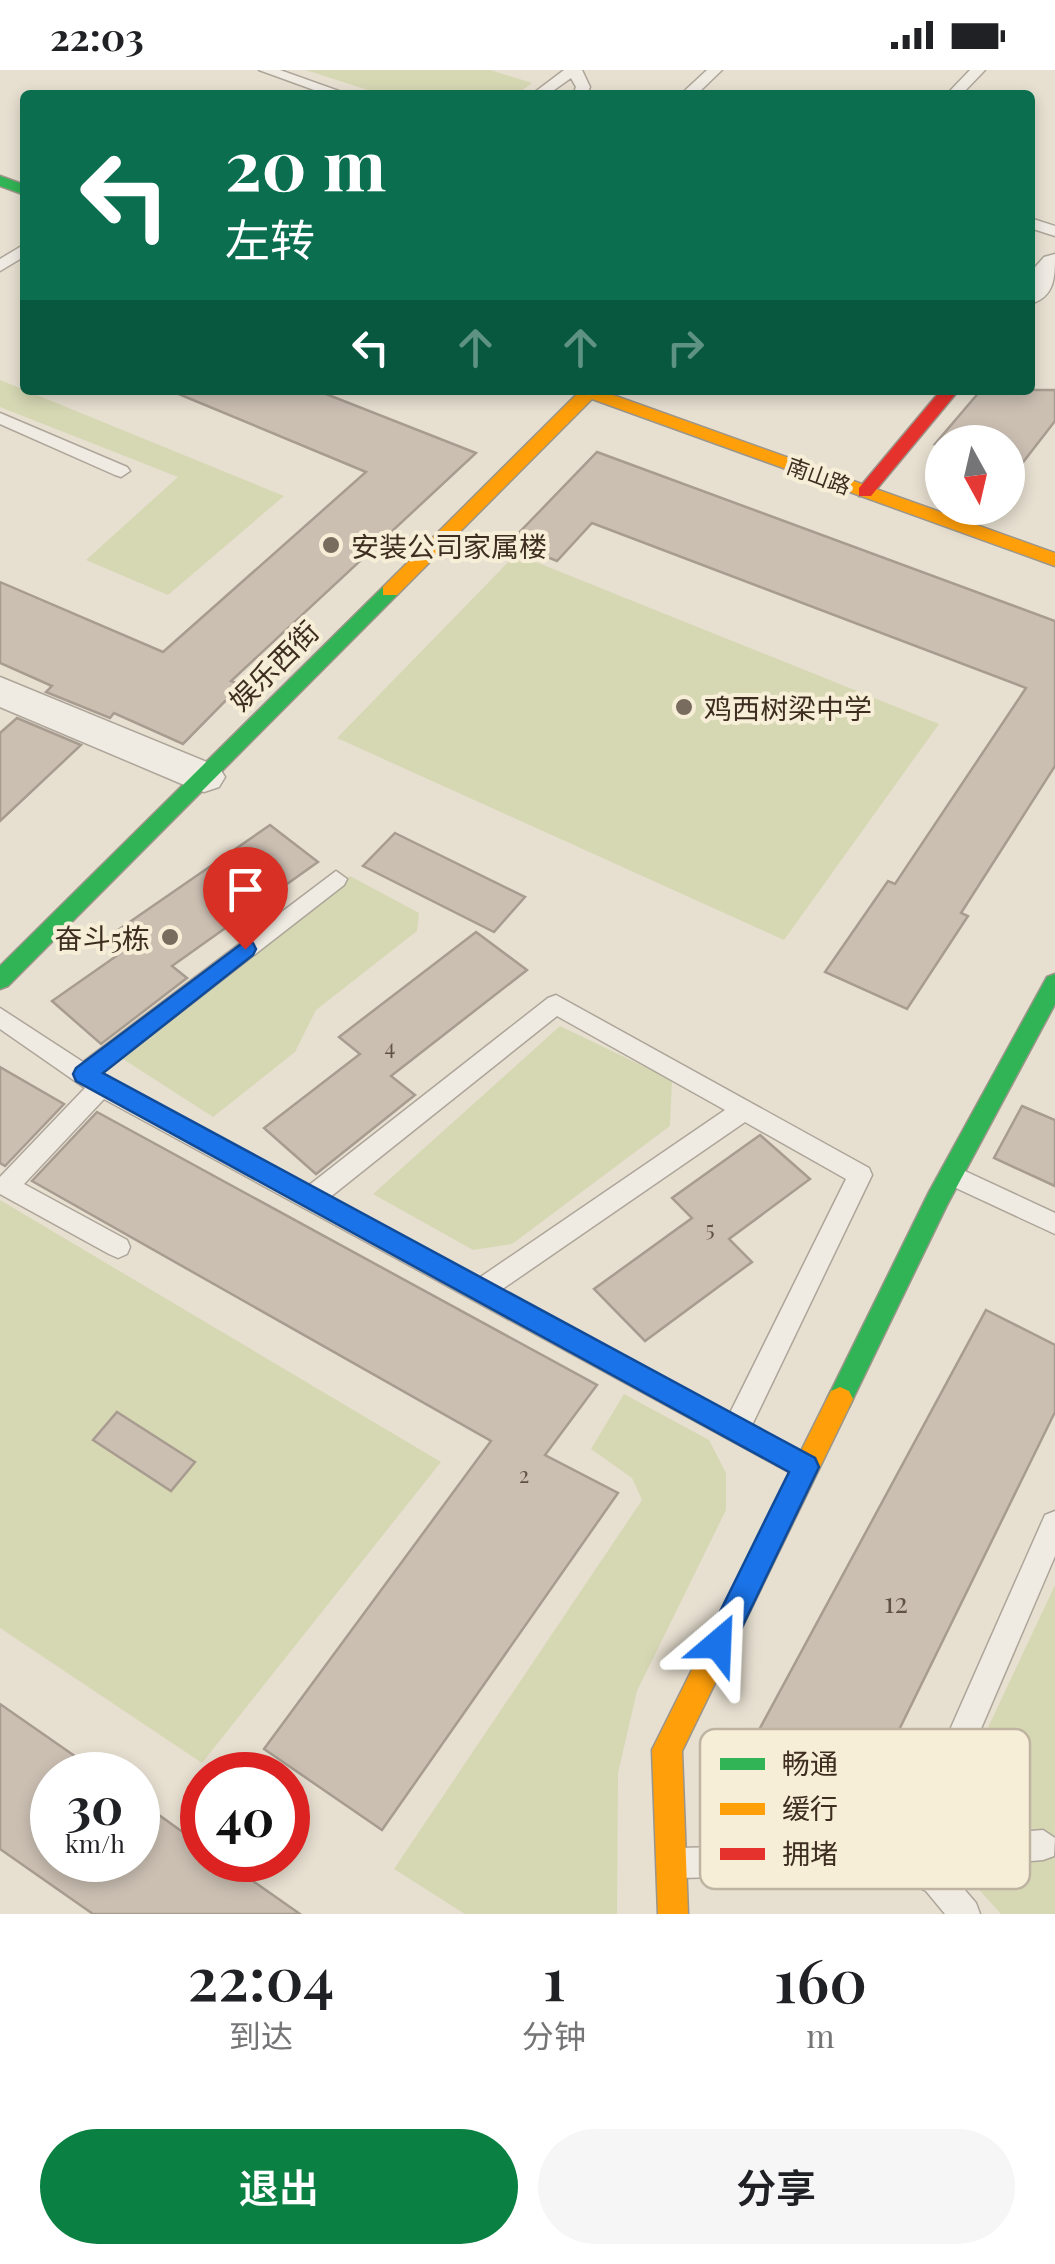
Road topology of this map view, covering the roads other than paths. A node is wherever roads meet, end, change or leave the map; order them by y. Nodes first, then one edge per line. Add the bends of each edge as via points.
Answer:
1 (266, 70) edge
2 (574, 70) edge
3 (714, 70) edge
4 (978, 70) edge
5 (328, 90) edge
6 (545, 90) edge
7 (692, 90) edge
8 (958, 90) edge
9 (1055, 264) edge
10 (1035, 288) edge
11 (582, 395) edge
12 (597, 395) edge
13 (946, 395) edge
14 (0, 418) edge
15 (121, 470) dead end
16 (866, 492) junction
17 (1055, 560) edge
18 (0, 691) edge
19 (204, 777) junction
20 (336, 879) dead end
21 (0, 980) edge
22 (1055, 984) edge
23 (0, 1016) edge
24 (93, 1080) junction
25 (744, 1110) junction
26 (952, 1175) junction
27 (310, 1199) junction
28 (1055, 1224) edge
29 (118, 1247) dead end
30 (480, 1292) junction
31 (736, 1429) junction
32 (805, 1467) junction
33 (1055, 1524) edge
34 (966, 1729) edge
35 (1043, 1845) dead end
36 (1030, 1846) edge
37 (700, 1863) edge
38 (670, 1864) junction
39 (944, 1889) edge
40 (673, 1914) edge
41 (965, 1914) edge

1 - 5 lane
2 - 6 lane
3 - 7 lane
4 - 8 lane
9 - 10 street
11 - 19 street, 娱乐西街
12 - 16 street, 南山路
13 - 16 street
14 - 15 lane
16 - 17 street, 南山路
18 - 19 street
19 - 21 street, 娱乐西街
20 - 24 lane
22 - 26 street
23 - 24 lane
24 - 27 lane
24 - 29 lane via 7,1186
25 - 27 lane via 556,1004
25 - 30 lane
25 - 31 lane via 860,1175
26 - 28 lane
26 - 32 street
27 - 30 lane
30 - 31 lane
31 - 32 lane
32 - 38 street via 667,1750
33 - 34 lane
35 - 36 lane
37 - 38 lane
38 - 40 street
39 - 41 lane

